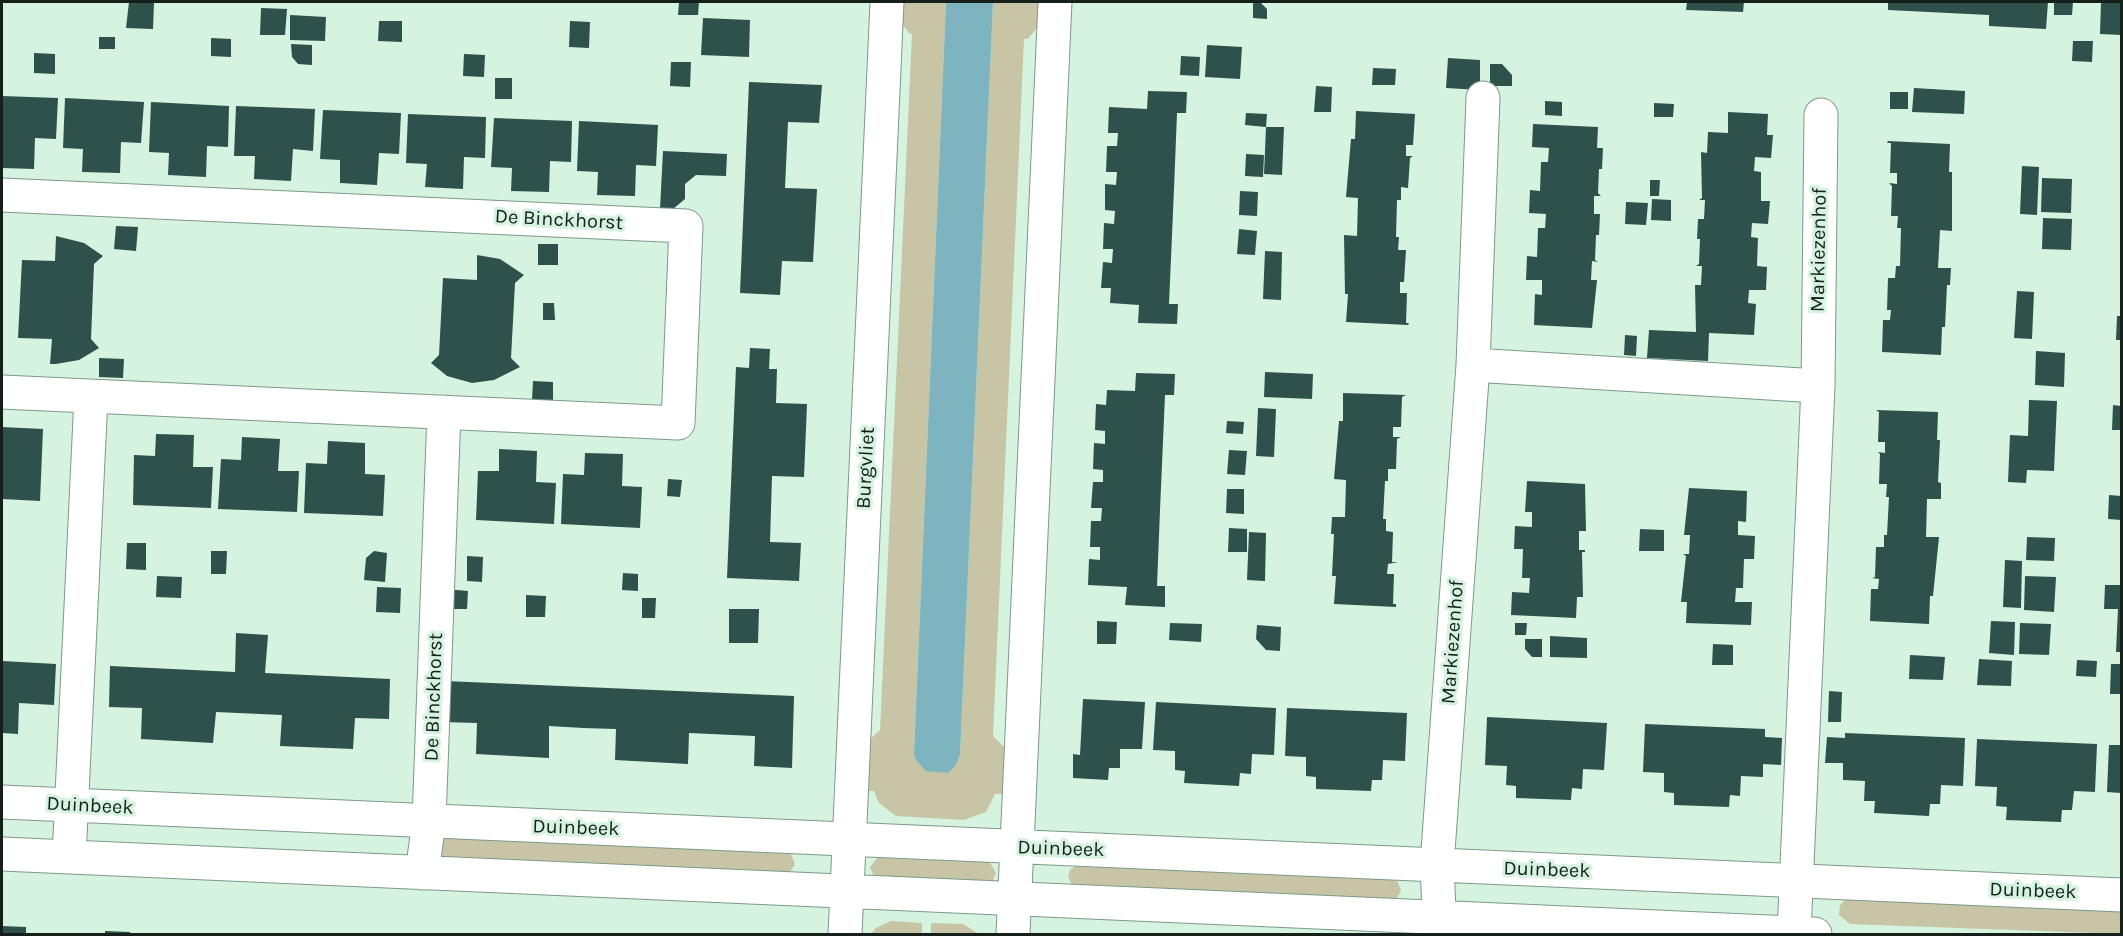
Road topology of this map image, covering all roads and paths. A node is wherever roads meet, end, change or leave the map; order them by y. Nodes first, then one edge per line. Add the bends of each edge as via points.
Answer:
1 (887, 2) edge
2 (1054, 2) edge
3 (1483, 98) dead end
4 (1821, 115) dead end
5 (2, 195) edge
6 (1473, 365) junction
7 (1818, 386) junction
8 (2, 392) edge
9 (91, 397) junction
10 (444, 412) junction
11 (2, 802) edge
12 (74, 806) junction
13 (429, 821) junction
14 (849, 840) junction
15 (1018, 847) junction
16 (2, 854) edge
17 (69, 857) junction
18 (1437, 865) junction
19 (422, 873) junction
20 (1798, 880) junction
21 (847, 892) junction
22 (2121, 895) edge
23 (1014, 900) junction
24 (1440, 927) edge
25 (845, 934) edge
26 (1013, 934) edge
27 (1801, 934) edge

1 - 14 street, Burgvliet
2 - 15 street
3 - 6 street, Markiezenhof
4 - 7 street, Markiezenhof
5 - 10 street, De Binckhorst via 686,226 678,423
6 - 7 street
6 - 18 street, Markiezenhof
7 - 20 street, Markiezenhof
8 - 9 street, De Binckhorst
9 - 10 street, De Binckhorst
9 - 12 street
10 - 13 street, De Binckhorst
11 - 12 street, Duinbeek
12 - 13 street, Duinbeek
12 - 17 street
13 - 14 street, Duinbeek
13 - 19 street, De Binckhorst
14 - 15 street, Duinbeek
14 - 21 street, Burgvliet
15 - 18 street, Duinbeek
15 - 23 street
16 - 17 street
17 - 19 street
18 - 20 street, Duinbeek
18 - 24 street, Markiezenhof
19 - 21 street
20 - 22 street, Duinbeek
20 - 27 street, Markiezenhof
21 - 23 street
21 - 25 street, Burgvliet
23 - 24 street
23 - 26 street
24 - 27 street

